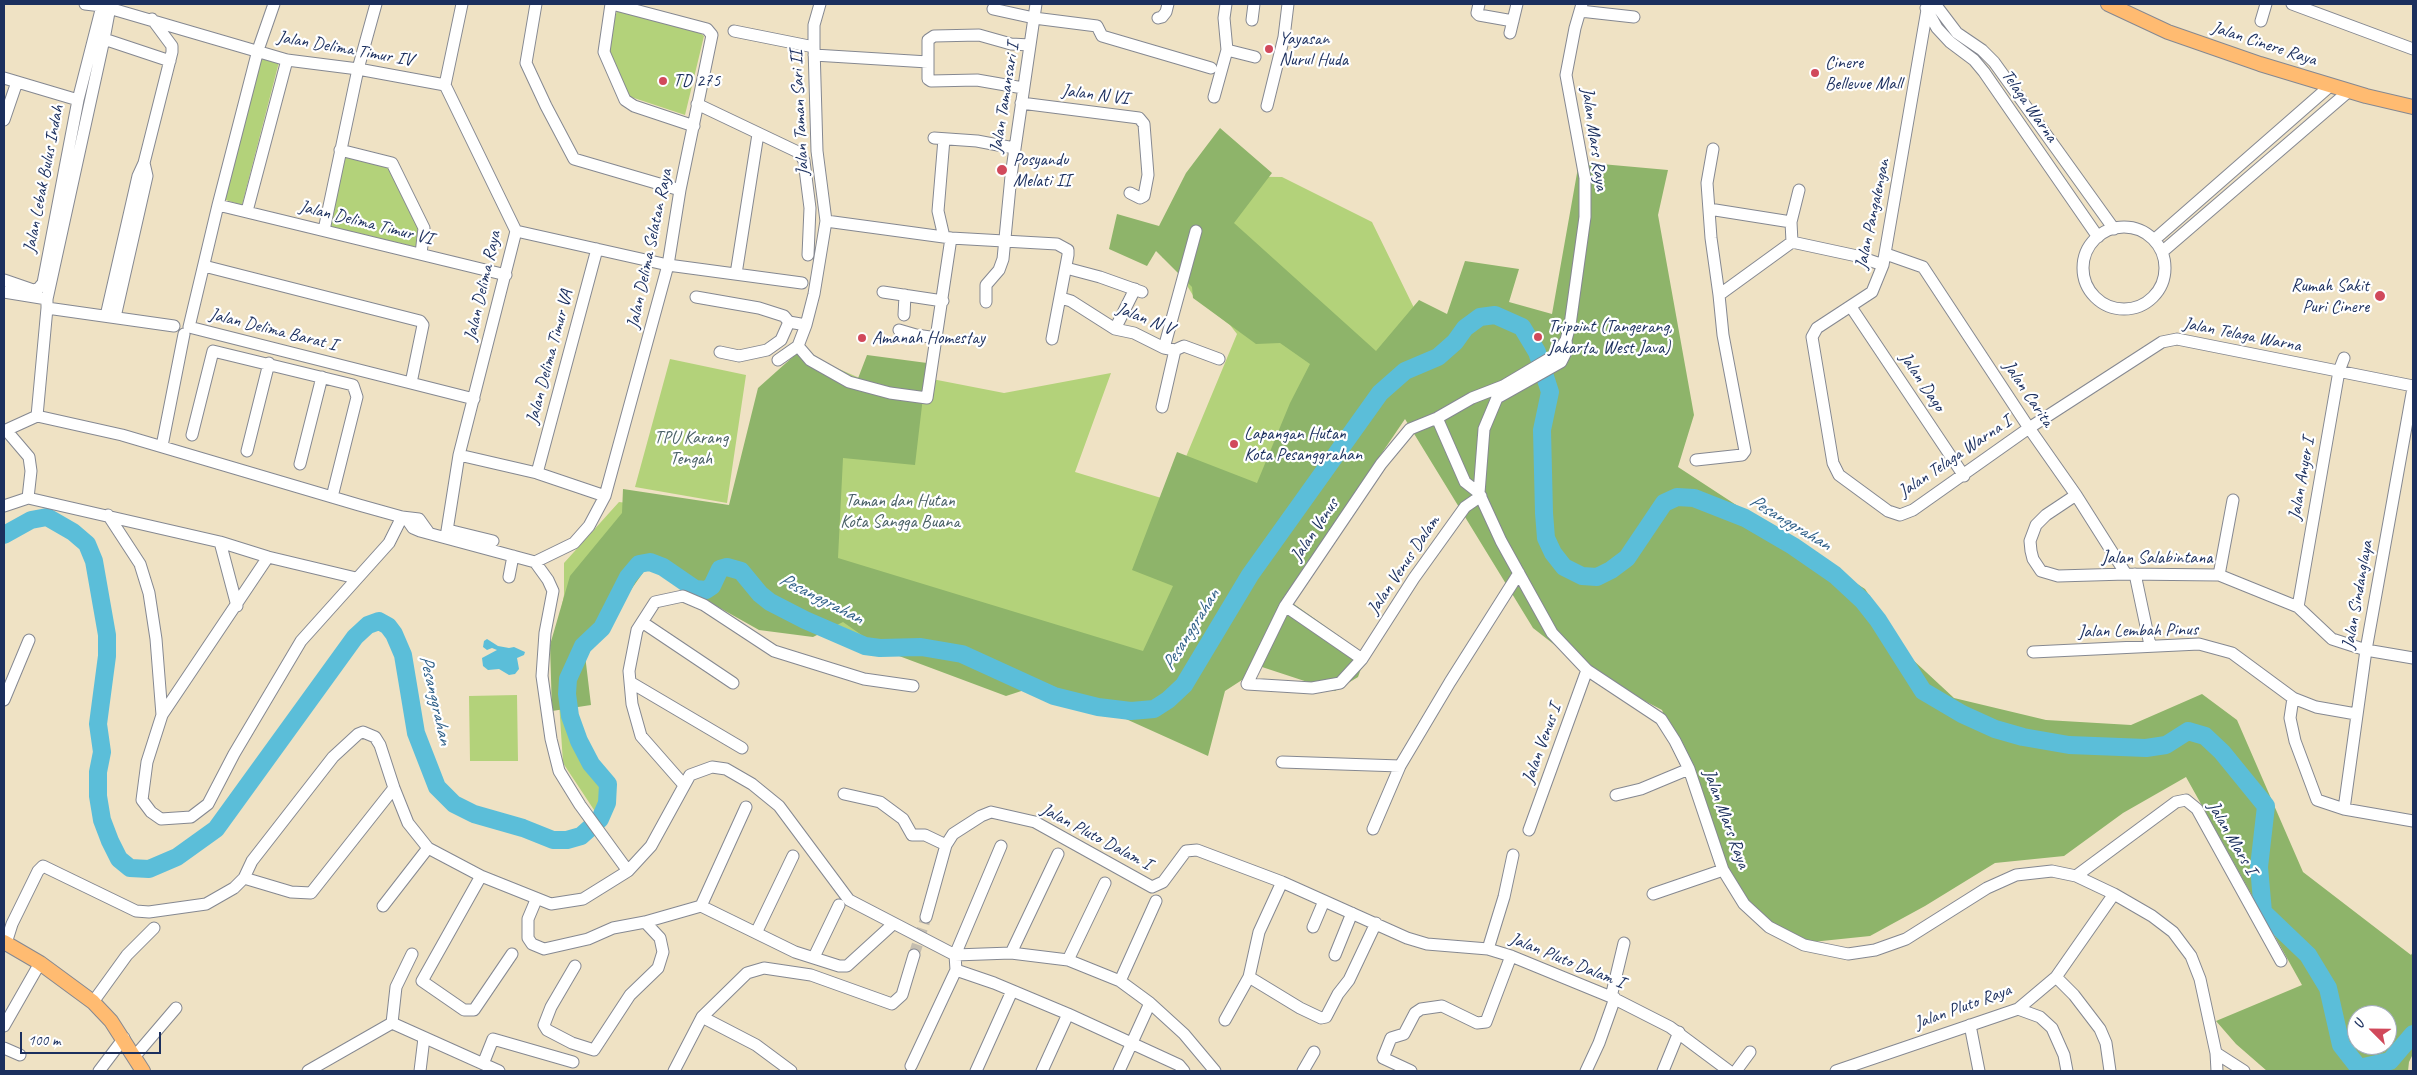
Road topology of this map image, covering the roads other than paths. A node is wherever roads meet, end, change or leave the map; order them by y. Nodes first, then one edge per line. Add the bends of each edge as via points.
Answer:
1 (85, 4) edge
2 (274, 4) edge
3 (376, 4) edge
4 (462, 4) edge
5 (536, 4) edge
6 (611, 4) edge
7 (820, 4) edge
8 (1036, 4) edge
9 (1168, 4) edge
10 (1226, 4) edge
11 (1254, 4) edge
12 (1288, 4) edge
13 (1479, 4) edge
14 (1517, 4) edge
15 (2108, 4) edge
16 (2266, 4) edge
17 (2292, 4) edge
18 (1928, 5) edge
19 (105, 6) edge
20 (1581, 8) edge
21 (993, 9) dead end
22 (1634, 17) dead end
23 (1034, 18) junction
24 (1158, 18) dead end
25 (152, 19) junction
26 (1252, 20) dead end
27 (2261, 21) dead end
28 (734, 31) dead end
29 (104, 39) junction
30 (1030, 46) junction
31 (2413, 49) edge
32 (258, 50) junction
33 (1227, 50) junction
34 (814, 51) junction
35 (1255, 57) dead end
36 (287, 60) junction
37 (170, 61) junction
38 (928, 62) junction
39 (1210, 68) dead end
40 (358, 69) junction
41 (4, 78) edge
42 (17, 82) junction
43 (445, 85) junction
44 (2330, 86) junction
45 (1024, 88) junction
46 (2350, 92) junction
47 (1214, 97) dead end
48 (78, 100) junction
49 (1021, 103) junction
50 (697, 104) junction
51 (1267, 106) dead end
52 (2413, 107) edge
53 (4, 120) edge
54 (694, 126) junction
55 (758, 134) junction
56 (1014, 148) junction
57 (340, 150) junction
58 (1713, 150) dead end
59 (680, 190) junction
60 (1799, 190) dead end
61 (1130, 193) dead end
62 (218, 205) junction
63 (1708, 209) junction
64 (247, 212) junction
65 (826, 221) junction
66 (1791, 222) junction
67 (2114, 228) junction
68 (324, 230) junction
69 (516, 231) junction
70 (1196, 231) dead end
71 (2098, 236) junction
72 (948, 238) junction
73 (2154, 240) junction
74 (1792, 242) junction
75 (1004, 243) junction
76 (597, 249) junction
77 (2162, 252) junction
78 (421, 254) junction
79 (808, 255) dead end
80 (1884, 259) junction
81 (668, 265) junction
82 (204, 266) junction
83 (1066, 268) junction
84 (736, 274) junction
85 (506, 275) junction
86 (4, 280) edge
87 (802, 283) dead end
88 (4, 292) edge
89 (883, 292) dead end
90 (1719, 295) junction
91 (905, 296) junction
92 (696, 297) dead end
93 (1061, 298) junction
94 (943, 301) junction
95 (986, 302) dead end
96 (47, 304) junction
97 (1851, 307) junction
98 (904, 315) dead end
99 (110, 316) junction
100 (789, 322) junction
101 (806, 325) junction
102 (174, 326) dead end
103 (1115, 329) junction
104 (899, 330) dead end
105 (184, 334) dead end
106 (937, 338) junction
107 (1052, 339) dead end
108 (798, 346) junction
109 (1169, 349) junction
110 (720, 352) dead end
111 (2344, 358) dead end
112 (1219, 359) dead end
113 (778, 360) dead end
114 (269, 364) junction
115 (2339, 371) junction
116 (1528, 375) junction
117 (322, 377) junction
118 (411, 383) junction
119 (2413, 387) edge
120 (474, 399) junction
121 (1162, 407) dead end
122 (37, 416) junction
123 (1437, 418) junction
124 (2029, 428) junction
125 (5, 431) edge
126 (192, 435) dead end
127 (162, 446) junction
128 (247, 451) dead end
129 (459, 455) junction
130 (1696, 460) dead end
131 (300, 464) dead end
132 (536, 473) junction
133 (1964, 476) junction
134 (2076, 494) junction
135 (1480, 495) junction
136 (605, 496) junction
137 (332, 497) junction
138 (28, 498) junction
139 (2233, 500) dead end
140 (4, 506) edge
141 (1900, 514) joint
142 (108, 515) junction
143 (404, 517) junction
144 (447, 534) junction
145 (493, 541) dead end
146 (220, 542) junction
147 (513, 556) junction
148 (268, 557) junction
149 (535, 562) junction
150 (1519, 574) junction
151 (2131, 574) junction
152 (2219, 575) junction
153 (509, 577) dead end
154 (356, 578) junction
155 (236, 606) junction
156 (1285, 606) junction
157 (2298, 607) junction
158 (642, 622) junction
159 (29, 640) dead end
160 (2150, 646) junction
161 (2366, 650) junction
162 (2033, 652) dead end
163 (2413, 658) edge
164 (1362, 659) junction
165 (1587, 670) junction
166 (630, 682) junction
167 (733, 683) dead end
168 (1247, 684) joint
169 (913, 686) dead end
170 (2293, 698) junction
171 (4, 700) edge
172 (2356, 714) junction
173 (162, 715) junction
174 (742, 748) dead end
175 (1282, 762) dead end
176 (1400, 766) junction
177 (1689, 768) junction
178 (684, 785) junction
179 (394, 788) junction
180 (844, 794) dead end
181 (1616, 795) dead end
182 (746, 807) dead end
183 (2344, 809) junction
184 (2413, 821) edge
185 (1373, 829) dead end
186 (1529, 830) dead end
187 (946, 845) junction
188 (1001, 846) dead end
189 (428, 848) junction
190 (1058, 854) dead end
191 (1512, 855) dead end
192 (792, 856) dead end
193 (1723, 870) junction
194 (628, 871) junction
195 (481, 876) junction
196 (2076, 876) junction
197 (244, 878) junction
198 (1282, 882) junction
199 (1105, 883) dead end
200 (1653, 894) dead end
201 (2114, 894) junction
202 (536, 900) junction
203 (1324, 901) junction
204 (1156, 902) dead end
205 (839, 905) dead end
206 (383, 906) dead end
207 (701, 906) junction
208 (1352, 913) junction
209 (926, 917) tunnel mouth
210 (645, 922) junction
211 (1376, 923) junction
212 (892, 924) junction
213 (1313, 927) dead end
214 (154, 928) dead end
215 (756, 933) junction
216 (5, 942) edge
217 (1624, 943) dead end
218 (1488, 949) junction
219 (1011, 952) junction
220 (412, 954) dead end
221 (512, 954) dead end
222 (914, 955) tunnel mouth
223 (955, 955) junction
224 (1335, 955) dead end
225 (1511, 956) junction
226 (814, 958) junction
227 (1068, 960) junction
228 (2281, 961) dead end
229 (40, 963) junction
230 (575, 966) dead end
231 (956, 970) junction
232 (1249, 976) junction
233 (2056, 976) junction
234 (1120, 981) junction
235 (1012, 990) junction
236 (1613, 998) junction
237 (93, 1002) junction
238 (1149, 1007) junction
239 (176, 1008) dead end
240 (2018, 1008) junction
241 (1068, 1014) junction
242 (702, 1017) junction
243 (1225, 1020) dead end
244 (392, 1023) junction
245 (1970, 1025) junction
246 (4, 1026) edge
247 (1679, 1032) junction
248 (124, 1038) junction
249 (424, 1038) junction
250 (1134, 1039) junction
251 (4, 1048) edge
252 (1314, 1052) dead end
253 (1750, 1052) dead end
254 (2216, 1053) junction
255 (20, 1055) dead end
256 (135, 1056) junction
257 (573, 1062) dead end
258 (474, 1065) edge
259 (912, 1066) dead end
260 (100, 1071) edge
261 (143, 1071) edge
262 (308, 1071) edge
263 (420, 1071) edge
264 (499, 1071) edge
265 (674, 1071) edge
266 (791, 1071) edge
267 (976, 1071) edge
268 (1042, 1071) edge
269 (1119, 1071) edge
270 (1184, 1071) edge
271 (1215, 1071) edge
272 (1303, 1071) edge
273 (1411, 1071) edge
274 (1586, 1071) edge
275 (1664, 1071) edge
276 (1729, 1071) edge
277 (1736, 1071) edge
278 (1836, 1071) edge
279 (1979, 1071) edge
280 (2067, 1071) edge
281 (2110, 1071) edge
282 (2217, 1071) edge
283 (2244, 1071) edge

1 - 19 street, Jalan Delima Timur IV
2 - 32 street, Jalan Delima Barat I
3 - 40 street
4 - 43 street
5 - 59 street via 526,62 574,159
6 - 50 street, Jalan Delima Selatan Raya via 707,29 712,36
6 - 54 street via 604,52 625,100
7 - 34 street, Jalan Taman Sari II via 814,25
8 - 23 street, Jalan Tamansari I
9 - 24 street via 1166,12
10 - 33 street
11 - 26 street
12 - 51 street via 1284,37
13 - 14 street via 1479,15 1511,27
15 - 44 main road, Jalan Cinere Raya via 2168,32
16 - 27 street
17 - 31 street
18 - 67 street, Telaga Warna via 1994,62
18 - 71 street, Telaga Warna via 1937,28 1984,72
18 - 80 street, Jalan Pangalengan
19 - 25 street, Jalan Delima Timur IV
19 - 29 street
19 - 48 street
20 - 22 street
20 - 116 street, Jalan Mars Raya via 1566,75 1585,178 1585,217 1570,326 1559,358
21 - 23 street
23 - 30 street, Jalan Tamansari I
23 - 39 street via 1097,26 1102,36
25 - 32 street, Jalan Delima Timur IV
25 - 37 street via 172,46
28 - 34 street
29 - 37 street
29 - 96 street
30 - 38 street via 979,35 934,36 928,40
30 - 45 street, Jalan Tamansari I
32 - 36 street, Jalan Delima Timur IV
32 - 62 street, Jalan Delima Barat I
33 - 35 street
33 - 47 street
34 - 38 street
34 - 65 street, Jalan Taman Sari II via 817,151
36 - 40 street, Jalan Delima Timur IV
36 - 64 street
37 - 99 street via 138,176
38 - 45 street via 928,79 934,82 977,80
40 - 43 street, Jalan Delima Timur IV
40 - 57 street
41 - 42 street, Jalan Lebak Bulus Indah
42 - 48 street, Jalan Lebak Bulus Indah
42 - 53 street
43 - 69 street, Jalan Delima Raya
44 - 46 main road, Jalan Cinere Raya
44 - 73 street
45 - 49 street, Jalan Tamansari I
46 - 52 main road, Jalan Cinere Raya
46 - 77 street
48 - 86 street, Jalan Lebak Bulus Indah via 42,283 38,289 32,290
49 - 56 street, Jalan Tamansari I
49 - 61 street, Jalan N VI via 1139,118 1144,124 1148,175 1144,196 1140,198
50 - 54 street, Jalan Delima Selatan Raya
50 - 55 street
54 - 59 street, Jalan Delima Selatan Raya
55 - 79 street via 791,147 800,153 804,161 810,208
55 - 84 street
56 - 72 street via 977,140 939,139 938,211
56 - 75 street, Jalan Tamansari I
57 - 68 street
57 - 78 street via 392,163 424,228
58 - 63 street
59 - 81 street, Jalan Delima Selatan Raya
60 - 66 street
62 - 64 street, Jalan Delima Timur VI
62 - 82 street, Jalan Delima Barat I
63 - 66 street
63 - 90 street
64 - 68 street, Jalan Delima Timur VI
65 - 72 street
65 - 101 street, Jalan Taman Sari II
66 - 74 street
67 - 71 street
67 - 73 street via 2135,229
68 - 78 street, Jalan Delima Timur VI
69 - 76 street
69 - 85 street, Jalan Delima Raya
70 - 109 street
71 - 77 street via 2085,256 2083,272 2091,294 2110,307 2134,308 2154,297 2164,276
72 - 75 street
72 - 94 street
73 - 77 street
74 - 80 street, Jalan Carita
74 - 90 street
75 - 83 street via 1057,244 1068,250
75 - 95 street, Jalan Tamansari I via 999,270 986,285
76 - 81 street
76 - 132 street, Jalan Delima Timur VA
78 - 85 street, Jalan Delima Timur VI
80 - 97 street, Jalan Pangalengan via 1872,292
80 - 124 street, Jalan Carita via 1923,267
81 - 84 street
81 - 136 street, Jalan Delima Selatan Raya
82 - 118 street via 420,321 423,325
82 - 118 street, Jalan Delima Barat I via 189,327
83 - 93 street
83 - 103 street via 1139,291
84 - 87 street
85 - 120 street, Jalan Delima Raya
88 - 96 street
89 - 91 street
90 - 130 street via 1723,335 1745,450 1742,455
91 - 94 street
91 - 98 street
92 - 100 street via 758,308 784,316
93 - 103 street, Jalan N V
93 - 107 street
94 - 106 street
96 - 99 street
96 - 122 street
97 - 133 street, Jalan Dago
97 - 141 street, Jalan Pangalengan via 1817,328 1812,337 1833,463 1839,475 1888,511
99 - 102 street
100 - 101 street
100 - 110 street via 781,340 767,350 739,356
101 - 108 street, Jalan Taman Sari II
103 - 109 street, Jalan N V via 1134,333
104 - 106 street
105 - 127 street
106 - 108 street via 927,398 890,393 849,382 810,360
108 - 113 street
109 - 112 street, Jalan N V via 1184,346
109 - 121 street
111 - 115 street, Jalan Anyer I
114 - 117 street
114 - 126 street via 213,351
114 - 128 street
115 - 119 street, Jalan Telaga Warna
115 - 124 street, Jalan Telaga Warna via 2177,339 2162,342
115 - 157 street, Jalan Anyer I
116 - 123 street, Jalan Mars Raya via 1472,398
116 - 135 street, Jalan Mars Raya via 1496,398 1485,422
117 - 131 street
117 - 137 street via 352,385 357,397
118 - 120 street, Jalan Delima Barat I
119 - 161 street, Jalan Sindanglaya
120 - 129 street, Jalan Delima Raya
122 - 125 street
122 - 127 street
123 - 135 street, Jalan Mars Raya via 1464,482
123 - 156 street, Jalan Venus via 1410,429 1381,464
124 - 133 street, Jalan Telaga Warna I
124 - 134 street, Jalan Carita
125 - 138 street via 28,457 31,471
127 - 137 street
129 - 132 street
129 - 144 street, Jalan Delima Raya
132 - 136 street
133 - 141 street, Jalan Telaga Warna I via 1913,510
134 - 151 street, Jalan Carita
134 - 151 street, Jalan Salabintana via 2036,525 2030,541 2033,559 2041,571 2058,576
135 - 150 street, Jalan Mars Raya
135 - 164 street, Jalan Venus Dalam via 1465,506
136 - 149 street, Jalan Delima Selatan Raya via 574,543
137 - 143 street
138 - 140 street
138 - 142 street
139 - 152 street
142 - 146 street
142 - 173 street via 140,564 149,593
143 - 144 street via 413,528
143 - 154 street via 371,565
144 - 145 street
144 - 147 street
146 - 148 street
146 - 155 street
147 - 149 street
147 - 153 street
148 - 154 street
148 - 155 street
149 - 194 street via 553,591 545,633 542,676 550,739 560,771 580,805
150 - 165 street, Jalan Mars Raya via 1552,633
150 - 176 street
151 - 152 street, Jalan Salabintana
151 - 160 street, Jalan Carita
152 - 157 street, Jalan Salabintana
154 - 173 street via 301,641 208,804 191,817 161,819 142,800 147,762
155 - 173 street
156 - 164 street
156 - 168 street, Jalan Venus
157 - 161 street, Jalan Salabintana via 2332,639
158 - 166 street via 633,646
158 - 167 street
158 - 169 street via 655,602 682,596 704,605 774,651 864,679
159 - 171 street
160 - 162 street, Jalan Lembah Pinus
160 - 170 street, Jalan Lembah Pinus via 2200,644 2232,653
161 - 163 street, Jalan Salabintana
161 - 172 street, Jalan Sindanglaya
164 - 168 street, Jalan Venus Dalam via 1340,683 1312,688
165 - 177 street, Jalan Mars Raya via 1661,719
165 - 186 street, Jalan Venus I
166 - 174 street
166 - 178 street via 641,736
170 - 172 street, Jalan Lembah Pinus via 2316,707
170 - 183 street via 2290,718 2295,742 2316,800
172 - 183 street, Jalan Sindanglaya
175 - 176 street
176 - 185 street
177 - 181 street via 1641,789
177 - 193 street, Jalan Mars Raya
178 - 194 street via 651,846
178 - 212 street via 690,775 712,767 726,769 752,784 778,806 849,900
179 - 189 street via 408,823
179 - 197 street via 311,893 291,892
179 - 197 street via 375,737 366,732 358,734 333,757 252,862
180 - 187 street via 880,802 903,820 912,835 925,835
182 - 207 street
183 - 184 street
187 - 198 street, Jalan Pluto Dalam I via 952,834 991,812 1035,822 1152,887 1163,882 1186,851 1197,850
187 - 209 street, Jalan Pluto Dalam I
188 - 223 street
189 - 195 street
189 - 206 street
190 - 219 street
191 - 218 street via 1504,897
192 - 215 street
193 - 196 street, Jalan Mars Raya via 1744,904 1769,927 1804,945 1848,954 1876,950 1906,939 1987,888 2016,875 2052,871
193 - 200 street
194 - 202 street via 583,899 551,904
195 - 202 street
195 - 221 street via 422,981 464,1010 474,1010
196 - 201 street, Jalan Mars Raya
196 - 228 street, Jalan Mars I via 2176,802 2186,800 2198,809
197 - 216 street via 234,888 206,904 149,912 136,911 43,866
198 - 203 street, Jalan Pluto Dalam I
198 - 232 street via 1260,932
199 - 227 street
201 - 233 street, Jalan Pluto Raya
201 - 254 street, Jalan Mars Raya via 2173,932 2191,956 2200,978
202 - 210 street via 528,919 528,938 532,944 544,949
203 - 208 street, Jalan Pluto Dalam I
203 - 213 street
204 - 234 street
205 - 226 street
207 - 210 street
207 - 215 street
208 - 211 street, Jalan Pluto Dalam I
208 - 224 street
210 - 230 street via 660,938 663,952 658,968 630,995 594,1050 572,1043 547,1030 544,1025
211 - 218 street, Jalan Pluto Dalam I via 1426,944
211 - 232 street via 1326,1017 1321,1018 1300,1008
212 - 223 street
212 - 226 street via 847,966
214 - 237 street via 127,955
215 - 226 street
216 - 229 main road
217 - 236 street
218 - 225 street, Jalan Pluto Dalam I
219 - 223 street
219 - 227 street
220 - 244 street via 396,987
222 - 242 street via 902,995 892,1004 811,975 764,968 747,973
223 - 231 street
225 - 236 street, Jalan Pluto Dalam I
225 - 273 street via 1486,1022 1477,1022 1442,1006 1420,1009 1404,1034 1390,1040 1382,1058
227 - 234 street
229 - 237 main road
229 - 246 street
231 - 235 street
231 - 259 street
232 - 243 street
233 - 240 street, Jalan Pluto Raya
233 - 281 street via 2100,1029 2106,1043
234 - 238 street
235 - 241 street
235 - 267 street
236 - 247 street, Jalan Pluto Dalam I
236 - 274 street
237 - 248 main road
238 - 250 street
238 - 271 street via 1184,1034
239 - 256 street
240 - 245 street, Jalan Pluto Raya
240 - 280 street via 2040,1017 2052,1028
241 - 250 street
241 - 268 street
242 - 265 street
242 - 266 street via 756,1045
244 - 249 street
244 - 262 street
245 - 278 street, Jalan Pluto Raya
245 - 279 street
247 - 275 street
247 - 276 street, Jalan Pluto Dalam I
248 - 256 main road
248 - 260 street
249 - 258 street
249 - 263 street
250 - 269 street
250 - 270 street
251 - 255 street
252 - 272 street
253 - 277 street
254 - 282 street, Jalan Mars Raya
254 - 283 street
256 - 261 main road
257 - 258 street via 493,1038
258 - 264 street

